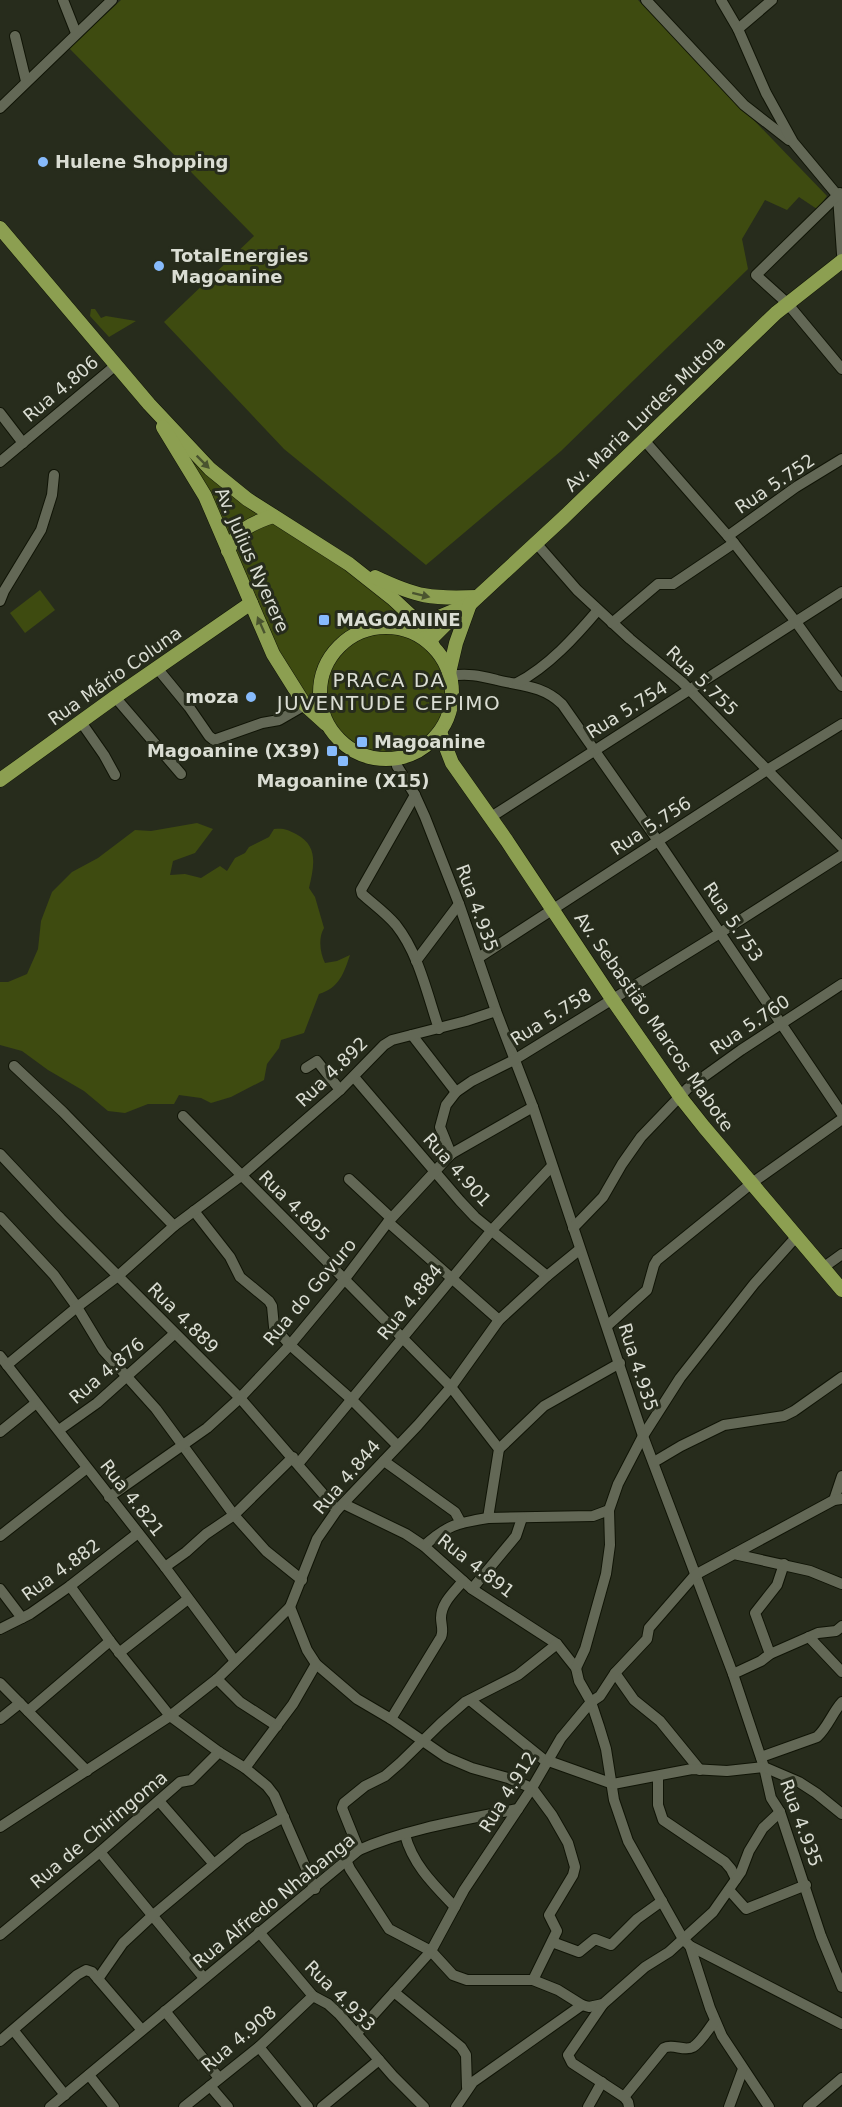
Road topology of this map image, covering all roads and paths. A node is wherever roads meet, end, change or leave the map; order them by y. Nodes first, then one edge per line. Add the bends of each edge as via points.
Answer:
1 (63, 0) edge
2 (112, 0) edge
3 (646, 0) edge
4 (721, 0) edge
5 (772, 0) edge
6 (738, 29) junction
7 (76, 33) junction
8 (15, 36) dead end
9 (26, 81) junction
10 (0, 108) edge
11 (793, 142) junction
12 (840, 194) edge
13 (0, 228) edge
14 (842, 257) edge
15 (788, 303) junction
16 (116, 364) junction
17 (842, 369) edge
18 (149, 404) junction
19 (0, 413) edge
20 (644, 440) junction
21 (23, 443) junction
22 (842, 459) edge
23 (0, 462) edge
24 (54, 475) dead end
25 (273, 516) junction
26 (731, 540) junction
27 (536, 543) junction
28 (228, 551) junction
29 (344, 561) junction
30 (5, 578) edge
31 (842, 592) edge
32 (474, 600) junction
33 (0, 601) edge
34 (248, 605) junction
35 (598, 610) junction
36 (796, 622) junction
37 (612, 623) junction
38 (414, 628) junction
39 (431, 643) junction
40 (157, 668) junction
41 (450, 675) junction
42 (517, 683) junction
43 (842, 686) edge
44 (690, 690) junction
45 (115, 697) junction
46 (305, 705) junction
47 (81, 722) junction
48 (842, 724) edge
49 (331, 730) junction
50 (440, 732) junction
51 (418, 751) junction
52 (594, 751) junction
53 (396, 759) junction
54 (452, 763) junction
55 (767, 770) junction
56 (181, 774) dead end
57 (115, 775) dead end
58 (0, 780) edge
59 (415, 795) junction
60 (491, 817) junction
61 (658, 841) junction
62 (842, 847) edge
63 (842, 855) edge
64 (459, 904) junction
65 (553, 910) junction
66 (720, 933) junction
67 (478, 958) junction
68 (416, 961) junction
69 (842, 984) edge
70 (612, 999) junction
71 (496, 1011) junction
72 (782, 1024) junction
73 (439, 1029) junction
74 (412, 1035) junction
75 (514, 1060) junction
76 (14, 1066) dead end
77 (306, 1068) dead end
78 (354, 1077) junction
79 (340, 1090) junction
80 (456, 1092) junction
81 (681, 1098) junction
82 (533, 1107) junction
83 (842, 1114) edge
84 (183, 1116) dead end
85 (842, 1119) edge
86 (0, 1154) edge
87 (451, 1154) junction
88 (552, 1166) junction
89 (434, 1170) junction
90 (241, 1176) junction
91 (349, 1179) dead end
92 (752, 1183) junction
93 (194, 1210) junction
94 (0, 1217) edge
95 (389, 1220) junction
96 (174, 1226) junction
97 (573, 1228) junction
98 (492, 1230) junction
99 (797, 1236) junction
100 (579, 1250) junction
101 (842, 1254) edge
102 (824, 1267) junction
103 (118, 1276) junction
104 (547, 1276) junction
105 (450, 1279) junction
106 (344, 1280) junction
107 (842, 1290) edge
108 (77, 1307) junction
109 (499, 1320) junction
110 (607, 1326) junction
111 (174, 1334) junction
112 (402, 1337) junction
113 (290, 1344) junction
114 (3, 1361) edge
115 (620, 1363) junction
116 (128, 1377) junction
117 (842, 1377) edge
118 (451, 1387) junction
119 (240, 1398) junction
120 (351, 1399) junction
121 (36, 1403) junction
122 (59, 1430) junction
123 (0, 1431) edge
124 (643, 1436) junction
125 (184, 1445) junction
126 (397, 1445) junction
127 (500, 1449) junction
128 (295, 1460) junction
129 (384, 1461) junction
130 (654, 1462) junction
131 (87, 1468) junction
132 (842, 1476) edge
133 (110, 1497) junction
134 (838, 1499) edge
135 (341, 1507) junction
136 (609, 1510) junction
137 (234, 1515) junction
138 (488, 1518) junction
139 (522, 1518) junction
140 (461, 1523) junction
141 (138, 1533) junction
142 (0, 1536) edge
143 (424, 1546) junction
144 (734, 1554) junction
145 (784, 1564) junction
146 (165, 1567) junction
147 (695, 1575) junction
148 (302, 1580) junction
149 (463, 1581) junction
150 (842, 1584) edge
151 (70, 1586) junction
152 (0, 1589) edge
153 (472, 1589) junction
154 (188, 1599) junction
155 (290, 1607) junction
156 (22, 1618) junction
157 (842, 1626) edge
158 (0, 1629) edge
159 (809, 1637) junction
160 (110, 1641) junction
161 (557, 1644) junction
162 (119, 1653) junction
163 (770, 1654) junction
164 (235, 1661) junction
165 (316, 1664) junction
166 (576, 1668) junction
167 (842, 1672) edge
168 (615, 1673) junction
169 (733, 1674) junction
170 (217, 1679) junction
171 (0, 1683) edge
172 (470, 1700) junction
173 (591, 1702) junction
174 (842, 1702) edge
175 (24, 1707) junction
176 (170, 1716) junction
177 (0, 1719) edge
178 (391, 1719) junction
179 (277, 1726) junction
180 (423, 1741) junction
181 (219, 1752) junction
182 (547, 1760) junction
183 (763, 1762) junction
184 (245, 1768) junction
185 (700, 1770) junction
186 (87, 1771) junction
187 (658, 1776) junction
188 (613, 1784) junction
189 (532, 1788) junction
190 (159, 1801) junction
191 (518, 1809) junction
192 (780, 1812) junction
193 (842, 1814) edge
194 (284, 1816) junction
195 (2, 1824) edge
196 (405, 1835) junction
197 (359, 1850) junction
198 (100, 1852) junction
199 (346, 1860) junction
200 (213, 1863) junction
201 (736, 1879) junction
202 (806, 1885) junction
203 (315, 1889) junction
204 (729, 1890) junction
205 (662, 1901) junction
206 (455, 1907) junction
207 (152, 1916) junction
208 (259, 1932) junction
209 (0, 1935) edge
210 (552, 1942) junction
211 (687, 1943) junction
212 (431, 1952) junction
213 (204, 1978) junction
214 (98, 1979) junction
215 (532, 1980) junction
216 (842, 1987) edge
217 (394, 1992) junction
218 (314, 1996) junction
219 (603, 2004) junction
220 (582, 2005) junction
221 (165, 2011) junction
222 (715, 2021) junction
223 (842, 2025) edge
224 (141, 2030) junction
225 (14, 2031) junction
226 (357, 2033) junction
227 (0, 2041) edge
228 (259, 2046) junction
229 (379, 2060) junction
230 (743, 2068) junction
231 (89, 2075) junction
232 (219, 2078) junction
233 (842, 2078) edge
234 (602, 2082) junction
235 (210, 2086) junction
236 (467, 2087) junction
237 (65, 2095) junction
238 (627, 2102) edge
239 (50, 2107) edge
240 (114, 2107) edge
241 (184, 2107) edge
242 (228, 2107) edge
243 (308, 2107) edge
244 (322, 2107) edge
245 (424, 2107) edge
246 (456, 2107) edge
247 (588, 2107) edge
248 (729, 2107) edge
249 (769, 2107) edge
250 (808, 2107) edge

1 - 7 street
2 - 7 street
3 - 11 street via 744,105
4 - 6 street
5 - 6 street
6 - 11 street
7 - 9 street
8 - 9 street
9 - 10 street
11 - 12 street
12 - 14 street
12 - 15 street via 757,273 758,279
13 - 16 main road, Av. Julius Nyerere
14 - 15 main road, Av. Maria Lurdes Mutola
14 - 39 main road via 711,369
15 - 17 street
15 - 20 main road, Av. Maria Lurdes Mutola
16 - 18 main road, Av. Julius Nyerere
16 - 21 street, Rua 4.806
18 -> 25 main road, Av. Julius Nyerere via 210,469
18 - 28 main road, Av. Julius Nyerere via 205,496
19 - 21 street
20 - 26 street
20 - 27 main road, Av. Maria Lurdes Mutola
21 - 23 street, Rua 4.806
22 - 26 street, Rua 5.752 via 796,487
24 - 30 street via 41,530
25 - 28 main road via 248,525
25 - 29 main road, Av. Julius Nyerere
26 - 36 street
26 - 37 street, Rua 5.752 via 673,584 658,584
27 - 32 main road, Av. Maria Lurdes Mutola
27 - 35 street, Rua 5.755
28 - 34 main road, Av. Julius Nyerere
29 -> 32 main road via 416,594
29 - 38 main road, Av. Julius Nyerere via 392,598
30 - 33 street
31 - 36 street, Rua 5.754
32 - 38 main road
32 - 41 main road via 456,643
34 - 40 main road, Rua Mário Coluna
46 -> 34 main road, Av. Julius Nyerere
35 - 37 street, Rua 5.755
35 - 42 street via 557,653
36 - 43 street
36 - 44 street, Rua 5.754
37 - 44 street, Rua 5.755
38 - 39 main road
38 - 49 main road via 360,632 333,653 320,683 320,700
39 - 41 main road
40 - 45 main road, Rua Mário Coluna
40 - 46 street via 214,740 279,720
41 - 42 street, Rua 5.753
41 - 50 main road via 451,705
42 - 52 street, Rua 5.753 via 541,690 562,704
44 - 52 street, Rua 5.754
44 - 55 street, Rua 5.755
45 - 47 main road, Rua Mário Coluna
45 - 56 street
46 - 49 main road, Av. Julius Nyerere
47 - 57 street
47 - 58 main road, Rua Mário Coluna
48 - 55 street, Rua 5.756
49 - 53 main road via 346,747 361,755 378,760
50 - 51 main road
50 - 54 main road, Av. Sebastião Marcos Mabote
51 - 53 main road
51 - 54 main road, Av. Sebastião Marcos Mabote
52 - 60 street, Rua 5.754
52 - 61 street, Rua 5.753
53 - 59 street, Rua 4.935
54 - 60 main road, Av. Sebastião Marcos Mabote
55 - 61 street, Rua 5.756
55 - 62 street, Rua 5.755
59 - 64 street, Rua 4.935
59 - 68 street via 361,890 394,923
60 - 65 main road, Av. Sebastião Marcos Mabote
61 - 65 street, Rua 5.756
61 - 66 street, Rua 5.753
63 - 66 street, Rua 5.758
64 - 67 street, Rua 4.935
64 - 68 street
65 - 67 street, Rua 5.756
65 - 70 main road, Av. Sebastião Marcos Mabote
66 - 70 street, Rua 5.758
66 - 72 street, Rua 5.753
67 - 71 street, Rua 4.935
68 - 73 street
69 - 72 street, Rua 5.760
70 - 75 street, Rua 5.758
70 - 81 main road, Av. Sebastião Marcos Mabote
71 - 73 street, Rua 4.892
71 - 75 street, Rua 4.935
72 - 81 street, Rua 5.760 via 700,1079
72 - 83 street, Rua 5.753
73 - 74 street, Rua 4.892
74 - 78 street, Rua 4.892 via 384,1045
74 - 80 street
75 - 80 street, Rua 5.758
75 - 82 street, Rua 4.935
76 - 96 street
77 - 79 street via 317,1061
78 - 79 street, Rua 4.892
78 - 89 street, Rua 4.901
79 - 90 street, Rua 4.892
80 - 87 street via 446,1105 440,1127
81 - 92 main road, Av. Sebastião Marcos Mabote
81 - 97 street, Rua 5.760 via 641,1137 603,1197
82 - 87 street, Rua do Govuro
82 - 88 street, Rua 4.935
84 - 90 street, Rua 4.895
85 - 92 street
86 - 103 street, Rua 4.889
87 - 89 street, Rua do Govuro
88 - 97 street, Rua 4.935
88 - 98 street, Rua 4.884
89 - 95 street, Rua do Govuro
89 - 98 street, Rua 4.901 via 475,1217
90 - 93 street, Rua 4.892
90 - 106 street, Rua 4.895
91 - 95 street
92 - 99 main road, Av. Sebastião Marcos Mabote
92 - 110 street via 657,1260 647,1290
93 - 96 street, Rua 4.892
93 - 113 street via 230,1257 240,1277 272,1306 274,1327
94 - 108 street via 54,1275
95 - 105 street
95 - 106 street, Rua do Govuro
96 - 103 street, Rua 4.892
97 - 100 street, Rua 4.935
98 - 104 street, Rua 4.901
98 - 105 street, Rua 4.884
99 - 102 main road, Av. Sebastião Marcos Mabote
99 - 124 street via 680,1377
100 - 104 street, Rua 4.844
100 - 110 street, Rua 4.935
101 - 102 street
102 - 107 main road, Av. Sebastião Marcos Mabote
103 - 108 street, Rua 4.892
103 - 111 street, Rua 4.889
104 - 109 street, Rua 4.844
105 - 109 street
105 - 112 street, Rua 4.884
106 - 112 street, Rua 4.895
106 - 113 street, Rua do Govuro
108 - 114 street, Rua 4.892
108 - 116 street via 104,1350
109 - 118 street, Rua 4.844
110 - 115 street, Rua 4.935
111 - 116 street, Rua 4.876
111 - 119 street, Rua 4.889
112 - 118 street, Rua 4.895
112 - 120 street, Rua 4.884
113 - 119 street, Rua do Govuro
113 - 120 street
114 - 121 street, Rua 4.821
115 - 124 street, Rua 4.935
115 - 127 street via 544,1406
116 - 122 street, Rua 4.876
116 - 125 street
117 - 130 street via 784,1416 724,1425
118 - 126 street, Rua 4.844
118 - 127 street, Rua 4.895
119 - 125 street, Rua do Govuro
119 - 128 street, Rua 4.889
120 - 126 street
120 - 128 street, Rua 4.884
121 - 122 street, Rua 4.821
121 - 123 street
122 - 131 street, Rua 4.821
124 - 130 street, Rua 4.935
124 - 136 street
125 - 133 street, Rua do Govuro
125 - 137 street
126 - 129 street, Rua 4.844
127 - 138 street
128 - 135 street, Rua 4.889
128 - 137 street, Rua 4.884
129 - 135 street, Rua 4.844
129 - 140 street via 455,1512
130 - 147 street, Rua 4.935
131 - 133 street, Rua 4.821
131 - 142 street
132 - 134 street
133 - 141 street, Rua 4.821
134 - 144 street
135 - 143 street, Rua 4.891 via 406,1534
135 - 148 street, Rua 4.844 via 317,1539
136 - 139 street via 593,1516
136 - 166 street via 606,1574
137 - 146 street, Rua 4.884
137 - 148 street via 266,1551
138 - 139 street
138 - 140 street
139 - 153 street via 516,1536
140 - 143 street via 442,1530
141 - 146 street, Rua 4.821
141 - 151 street, Rua 4.882
143 - 149 street, Rua 4.891
144 - 145 street
144 - 147 street
145 - 150 street
145 - 163 street via 777,1585 755,1613
146 - 154 street, Rua 4.821
147 - 168 street, Rua 4.912 via 649,1628 647,1639
147 - 169 street, Rua 4.935
148 - 155 street, Rua 4.844
149 - 153 street, Rua 4.891
149 - 178 street via 445,1604 441,1638
151 - 156 street, Rua 4.882
151 - 160 street
152 - 156 street
153 - 161 street, Rua 4.891
154 - 162 street
154 - 164 street, Rua 4.821
155 - 164 street, Rua 4.844
155 - 165 street
156 - 158 street, Rua 4.882
157 - 159 street
159 - 163 street
159 - 167 street
160 - 162 street
160 - 175 street
161 - 166 street, Rua 4.891
161 - 172 street via 518,1675
162 - 176 street
163 - 169 street
164 - 170 street, Rua 4.844
165 - 178 street via 357,1699
165 - 179 street
166 - 173 street, Rua 4.891
168 - 173 street, Rua 4.912 via 600,1696
168 - 185 street via 634,1700 660,1721
169 - 183 street, Rua 4.935
170 - 176 street, Rua 4.844
170 - 179 street via 240,1702
171 - 175 street
172 - 180 street
172 - 182 street
173 - 182 street, Rua 4.912
173 - 188 street, Rua 4.891
174 - 183 street via 817,1737
175 - 177 street
175 - 186 street
176 - 181 street
176 - 186 street, Rua 4.844
178 - 180 street
179 - 184 street
180 - 189 street via 472,1768
180 - 197 street via 385,1776 342,1805
181 - 184 street
181 - 190 street, Rua de Chiringoma via 191,1780 180,1782
182 - 188 street
182 - 189 street, Rua 4.912
183 - 185 street via 727,1771
183 - 192 street, Rua 4.935 via 771,1798
183 - 193 street via 816,1793
184 - 194 street via 267,1786
185 - 187 street
186 - 195 street, Rua 4.844
187 - 188 street
187 - 201 street via 658,1804 663,1820 725,1862
188 - 205 street, Rua 4.891 via 614,1800 628,1841
189 - 191 street, Rua 4.912
189 - 210 street via 568,1843 575,1867 549,1915 557,1932
190 - 198 street, Rua de Chiringoma
190 - 200 street
191 - 196 street, Rua Alfredo Nhabanga
191 - 206 street, Rua 4.912
192 - 201 street via 756,1838
192 - 202 street, Rua 4.935
194 - 200 street via 254,1832
194 - 203 street
196 - 197 street, Rua Alfredo Nhabanga
196 - 206 street via 423,1872
197 - 199 street, Rua Alfredo Nhabanga
198 - 207 street
198 - 209 street, Rua de Chiringoma
199 - 203 street, Rua Alfredo Nhabanga
199 - 212 street via 389,1929
200 - 207 street
201 - 204 street
202 - 204 street via 746,1909
202 - 216 street, Rua 4.935
203 - 208 street, Rua Alfredo Nhabanga
204 - 211 street
205 - 210 street via 611,1945 595,1939 579,1952
205 - 211 street, Rua 4.891
206 - 212 street, Rua 4.912
207 - 213 street
207 - 214 street via 123,1943
208 - 213 street, Rua Alfredo Nhabanga
208 - 218 street, Rua 4.933
210 - 215 street
211 - 219 street via 645,1967
211 - 222 street, Rua 4.891
211 - 223 street
212 - 215 street via 453,1975 467,1980
212 - 217 street, Rua 4.912
213 - 221 street, Rua Alfredo Nhabanga
214 - 224 street
214 - 225 street via 86,1970 77,1975
215 - 220 street
217 - 226 street, Rua 4.912
217 - 236 street via 465,2051
218 - 226 street, Rua 4.933 via 328,2004
218 - 228 street, Rua 4.908
219 - 220 street
219 - 234 street via 568,2055 572,2063
220 - 236 street
221 - 224 street, Rua Alfredo Nhabanga
221 - 232 street
222 - 230 street, Rua 4.891
222 - 238 street via 690,2048 664,2048
224 - 231 street, Rua Alfredo Nhabanga
225 - 227 street
225 - 237 street
226 - 229 street, Rua 4.933
228 - 232 street, Rua 4.908
228 - 243 street
229 - 244 street
229 - 245 street, Rua 4.933
230 - 248 street
230 - 249 street, Rua 4.891
231 - 237 street, Rua Alfredo Nhabanga
231 - 240 street
232 - 235 street, Rua 4.908
233 - 250 street
234 - 238 street
234 - 247 street
235 - 241 street, Rua 4.908
235 - 242 street
236 - 246 street
237 - 239 street, Rua Alfredo Nhabanga

